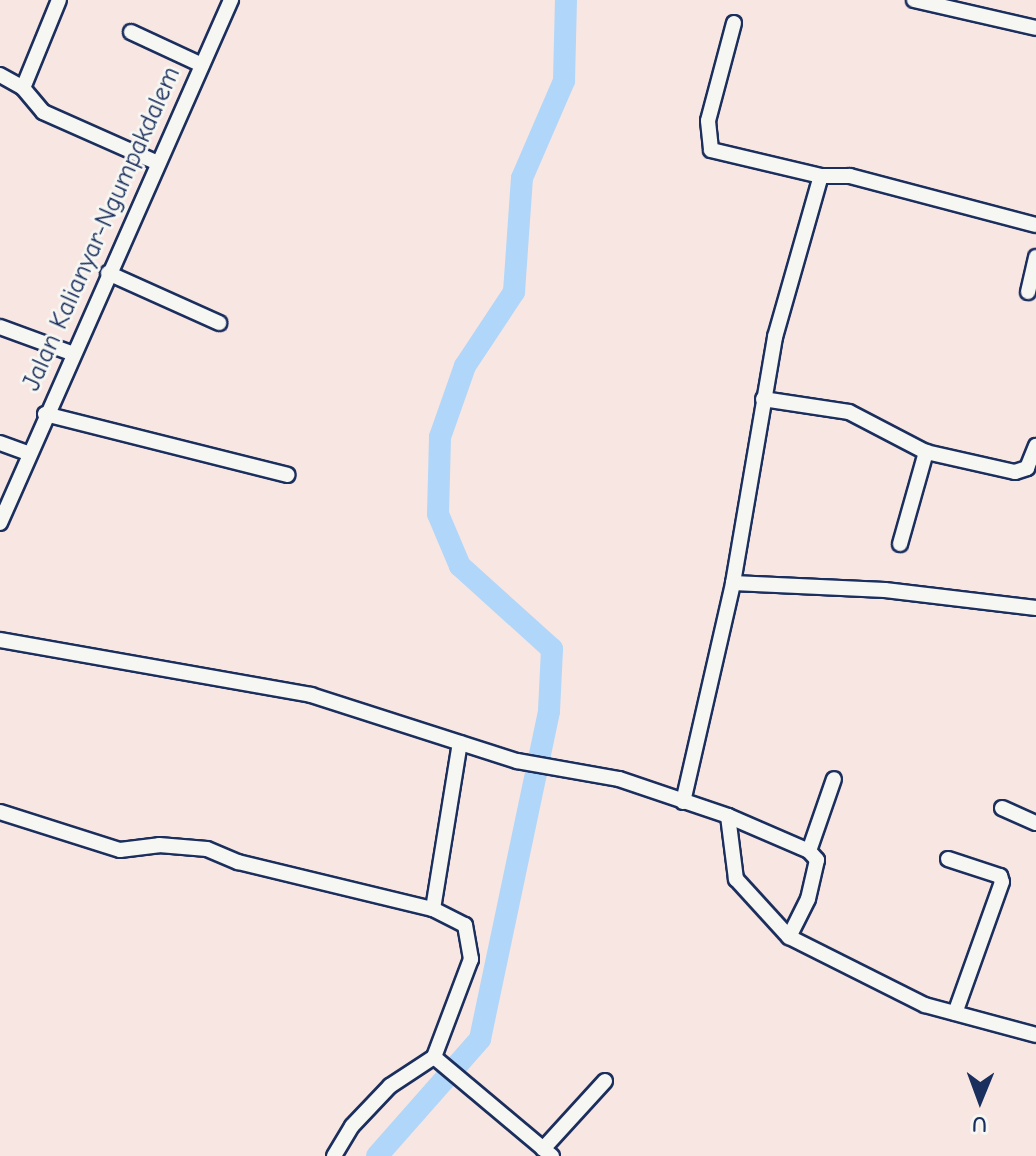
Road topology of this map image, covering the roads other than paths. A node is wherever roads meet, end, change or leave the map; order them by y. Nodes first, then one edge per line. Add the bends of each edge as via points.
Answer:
1 (59, 0) edge
2 (231, 0) edge
3 (914, 0) edge
4 (734, 23) dead end
5 (1036, 28) edge
6 (131, 32) dead end
7 (202, 65) junction
8 (0, 75) edge
9 (23, 88) junction
10 (158, 163) junction
11 (821, 176) junction
12 (1036, 225) edge
13 (1036, 257) edge
14 (118, 278) junction
15 (1028, 292) dead end
16 (219, 323) dead end
17 (0, 327) edge
18 (71, 353) junction
19 (763, 399) junction
20 (45, 414) junction
21 (0, 443) edge
22 (1036, 446) edge
23 (926, 452) junction
24 (28, 453) junction
25 (287, 475) dead end
26 (0, 523) edge
27 (900, 544) dead end
28 (733, 583) junction
29 (1036, 608) edge
30 (0, 640) edge
31 (460, 743) junction
32 (834, 779) dead end
33 (683, 802) junction
34 (1002, 808) dead end
35 (0, 812) edge
36 (728, 816) junction
37 (1036, 823) edge
38 (809, 851) junction
39 (948, 859) dead end
40 (433, 909) junction
41 (789, 937) junction
42 (955, 1013) junction
43 (1036, 1035) edge
44 (436, 1061) junction
45 (605, 1081) dead end
46 (548, 1152) edge
47 (334, 1156) edge

1 - 9 street
2 - 7 street, Jalan Kalianyar-Ngumpakdalem
3 - 5 street
4 - 11 street via 708,121 711,150
6 - 7 street
7 - 10 street, Jalan Kalianyar-Ngumpakdalem
8 - 9 street
9 - 10 street via 43,112
10 - 14 street, Jalan Kalianyar-Ngumpakdalem
11 - 12 street via 850,176
11 - 19 street
13 - 15 street
14 - 16 street
14 - 18 street, Jalan Kalianyar-Ngumpakdalem
17 - 18 street
18 - 20 street, Jalan Kalianyar-Ngumpakdalem
19 - 23 street via 849,412
19 - 28 street
20 - 24 street, Jalan Kalianyar-Ngumpakdalem
20 - 25 street
21 - 24 street
22 - 23 street via 1027,468 1015,472
23 - 27 street
24 - 26 street, Jalan Kalianyar-Ngumpakdalem
28 - 29 street via 885,590
28 - 33 street
30 - 31 street via 311,695
31 - 33 street via 517,761 619,779
31 - 40 street
32 - 38 street
33 - 36 street
34 - 37 street
35 - 40 street via 120,850 159,845 207,849 238,862
36 - 38 street
36 - 41 street via 736,879
38 - 41 street via 817,860 817,871
39 - 42 street via 1000,876 1002,882
40 - 44 street via 465,925 471,959
41 - 42 street via 878,985
42 - 43 street
44 - 46 street
44 - 47 street via 390,1086 352,1126
45 - 46 street

